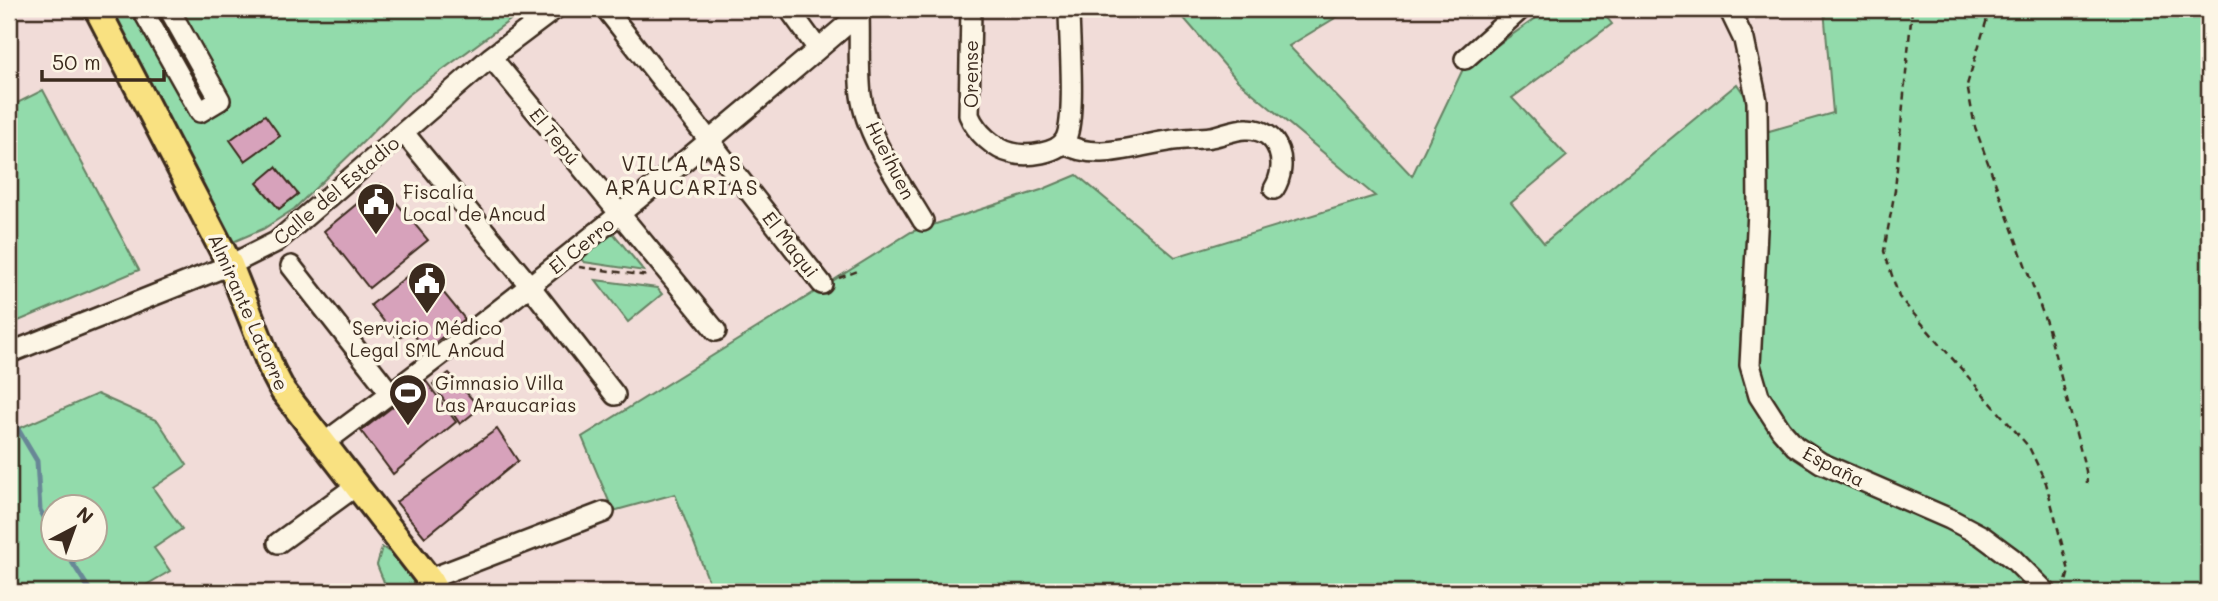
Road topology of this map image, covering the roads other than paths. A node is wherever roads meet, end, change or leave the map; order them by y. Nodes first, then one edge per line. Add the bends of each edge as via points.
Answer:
1 (97, 9) edge
2 (142, 9) edge
3 (169, 9) edge
4 (555, 9) edge
5 (606, 9) edge
6 (789, 9) edge
7 (971, 9) edge
8 (1069, 9) edge
9 (1521, 9) edge
10 (1729, 9) edge
11 (860, 11) edge
12 (818, 49) junction
13 (491, 57) junction
14 (1465, 59) dead end
15 (404, 133) junction
16 (709, 139) junction
17 (1063, 143) junction
18 (1274, 189) dead end
19 (619, 214) junction
20 (923, 221) dead end
21 (230, 265) junction
22 (291, 266) dead end
23 (822, 284) road end
24 (530, 286) junction
25 (716, 331) dead end
26 (9, 353) edge
27 (391, 394) junction
28 (615, 395) dead end
29 (324, 443) junction
30 (356, 486) junction
31 (604, 512) dead end
32 (278, 543) dead end
33 (433, 585) edge
34 (2046, 592) edge

1 - 21 main road, Almirante Latorre
2 - 3 street via 200,112 220,100
4 - 13 street, Calle del Estadio
5 - 16 street, El Maqui
6 - 12 street
7 - 17 street, Orense via 969,115 977,130 1005,152 1018,155
8 - 17 street via 1071,113
9 - 14 street
10 - 34 street, España via 1744,40 1756,101 1758,211 1750,365 1759,396 1795,446 1821,463 1982,536
11 - 12 street, El Cerro
11 - 20 street, Hueihuen via 861,98 887,160
12 - 16 street, El Cerro
13 - 15 street, Calle del Estadio
13 - 19 street, El Tepú
15 - 21 street, Calle del Estadio via 276,242
15 - 24 street
16 - 19 street, El Cerro
16 - 23 street, El Maqui
17 - 18 street via 1097,153 1251,129 1272,140 1281,155 1282,173
19 - 24 street, El Cerro
19 - 25 street, El Tepú
21 - 26 street, Calle del Estadio
21 - 29 main road, Almirante Latorre via 283,391
22 - 27 street
24 - 27 street, El Cerro
24 - 28 street
27 - 29 street, El Cerro
29 - 30 main road, Almirante Latorre
30 - 32 street
30 - 33 main road, Almirante Latorre
31 - 33 street

